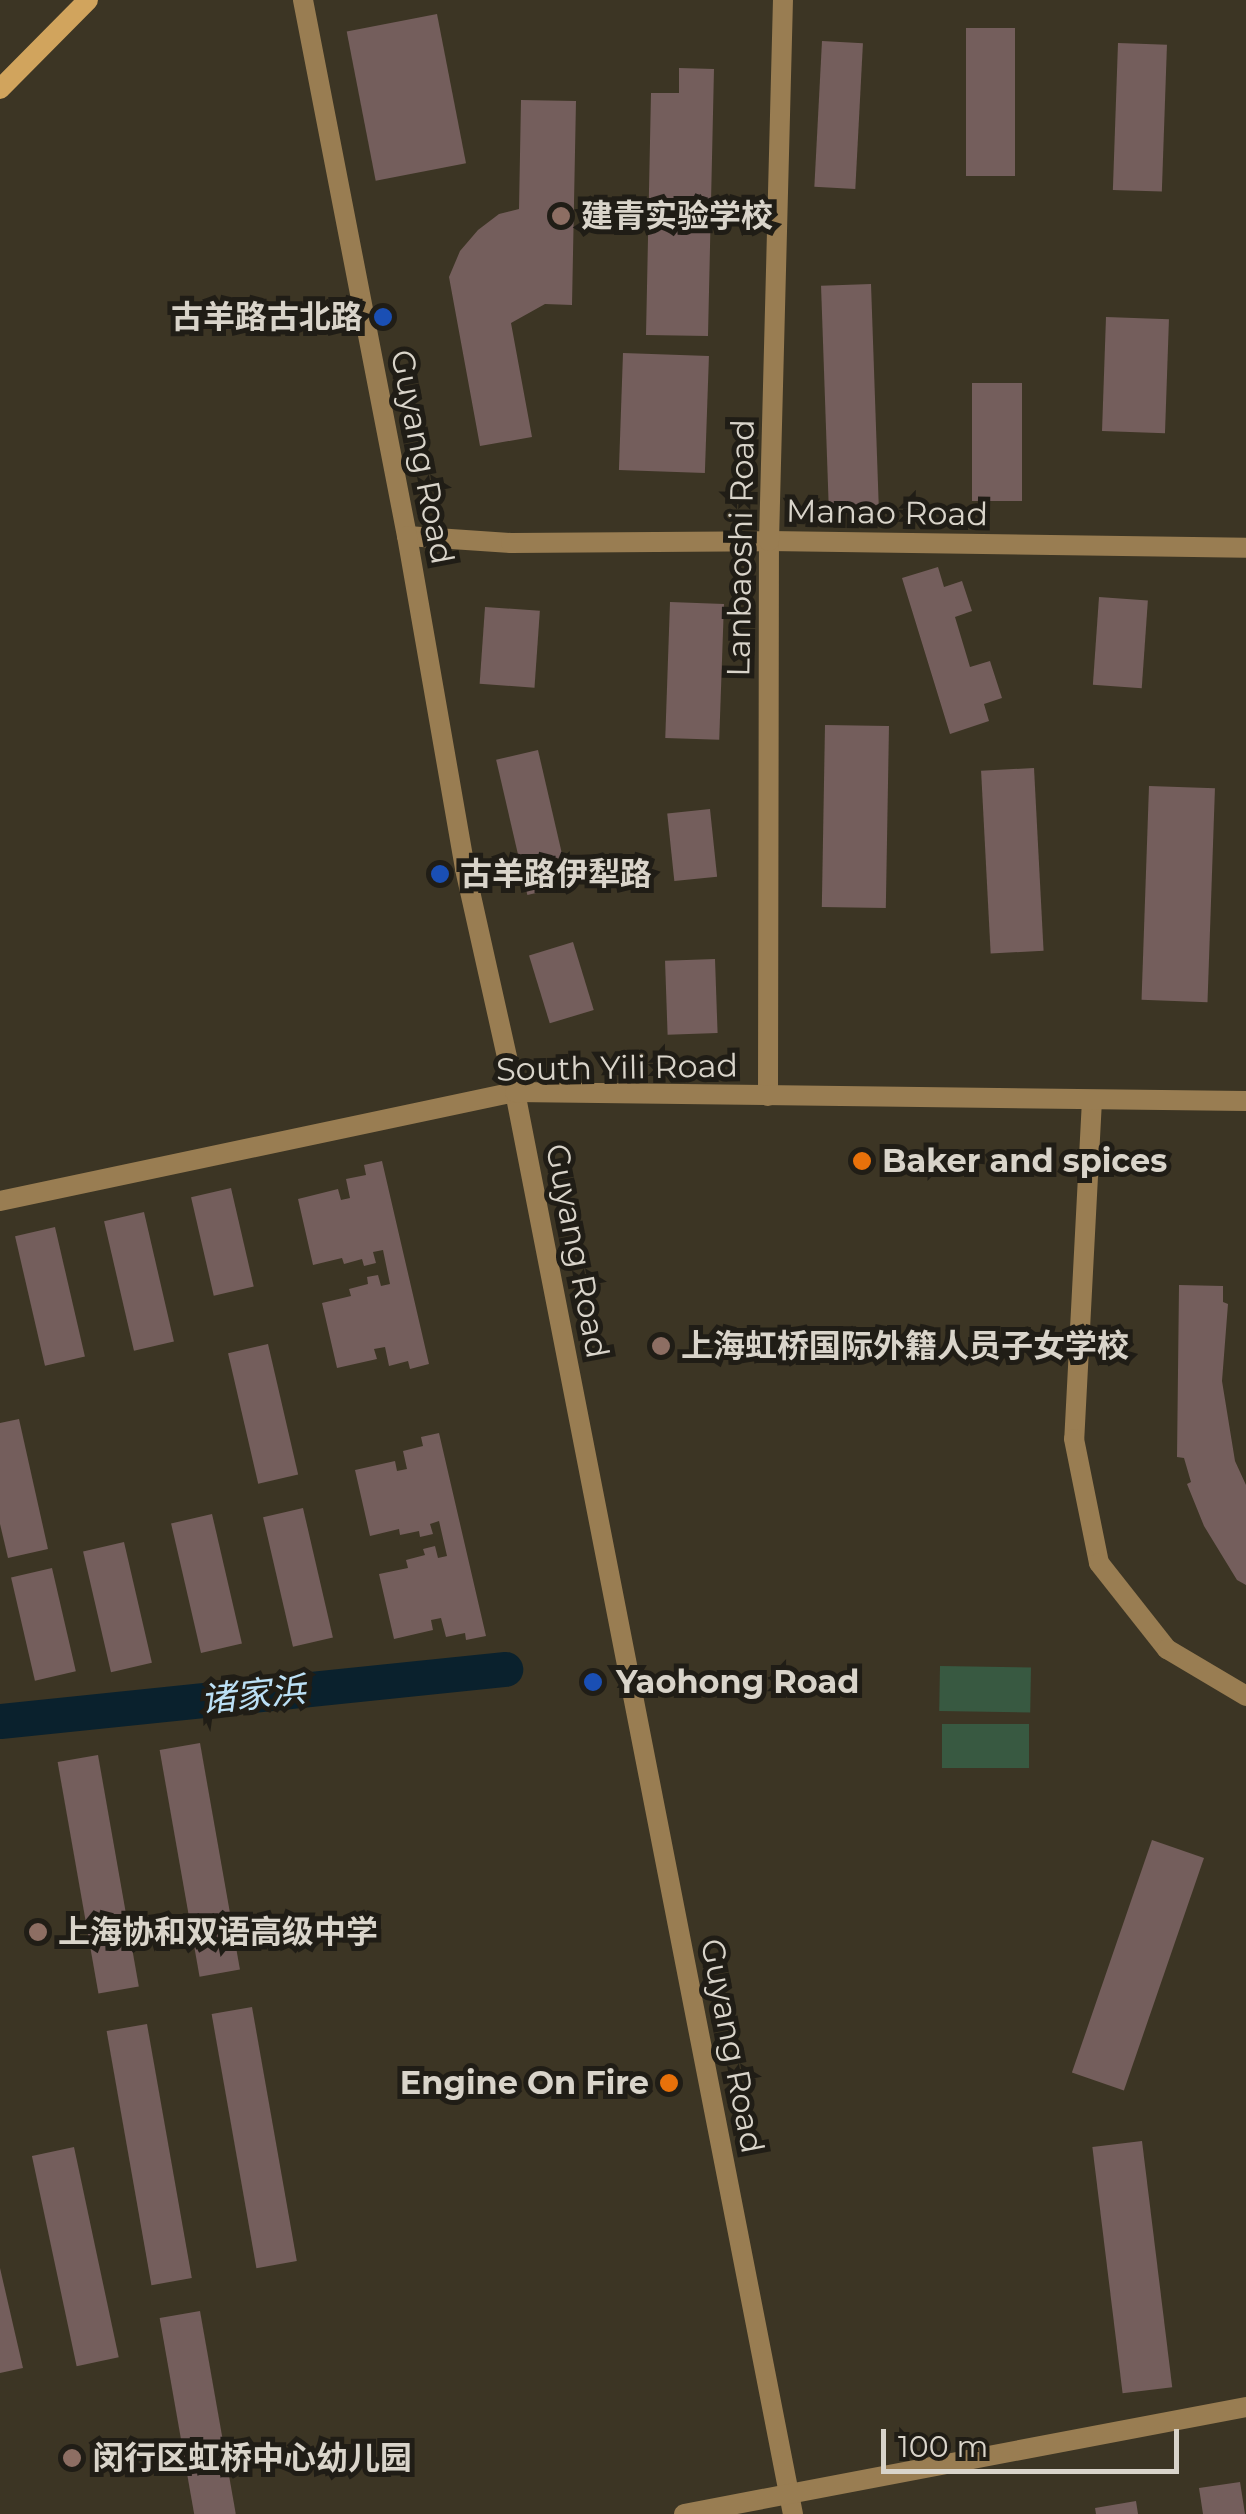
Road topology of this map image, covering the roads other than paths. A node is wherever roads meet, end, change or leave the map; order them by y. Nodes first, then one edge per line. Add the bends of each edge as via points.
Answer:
1 (88, 0) edge
2 (303, 0) edge
3 (783, 0) edge
4 (0, 88) edge
5 (408, 536) junction
6 (769, 541) junction
7 (1246, 548) edge
8 (516, 1092) junction
9 (768, 1096) junction
10 (1092, 1100) junction
11 (1246, 1101) edge
12 (0, 1201) edge
13 (1246, 1696) edge
14 (1246, 2408) edge
15 (791, 2504) edge
16 (684, 2514) edge

1 - 4 main road
2 - 5 street, Guyang Road
3 - 6 street, Lanbaoshi Road
5 - 6 street, Manao Road via 511,543
5 - 8 street, Guyang Road via 465,869
6 - 7 street, Manao Road
6 - 9 street, Lanbaoshi Road
8 - 9 street, South Yili Road
8 - 12 street, South Yili Road
8 - 15 street, Guyang Road
9 - 10 street, South Yili Road
10 - 11 street, South Yili Road
10 - 13 street via 1074,1439 1099,1563 1166,1649
14 - 15 street
15 - 16 street

